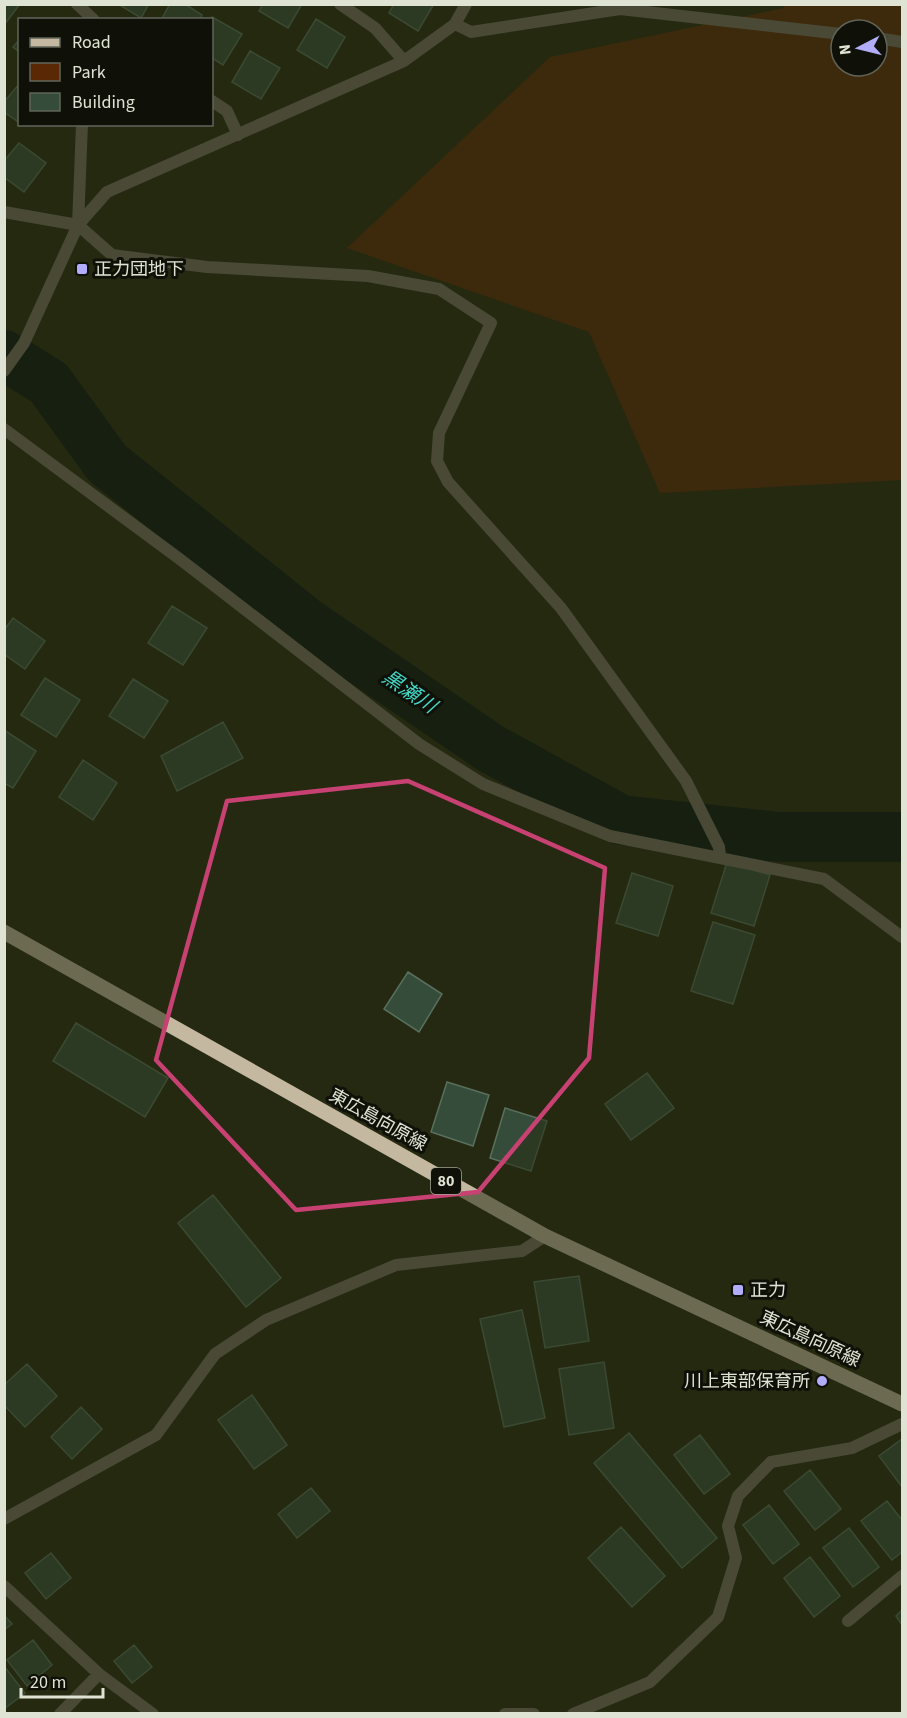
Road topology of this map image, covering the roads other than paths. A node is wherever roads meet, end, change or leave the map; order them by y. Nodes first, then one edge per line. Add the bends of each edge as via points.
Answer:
1 (76, 4) edge
2 (340, 4) edge
3 (466, 4) edge
4 (91, 18) edge
5 (455, 24) junction
6 (829, 33) edge
7 (404, 61) junction
8 (213, 102) edge
9 (82, 126) edge
10 (238, 135) junction
11 (4, 212) edge
12 (78, 225) junction
13 (4, 371) edge
14 (4, 429) edge
15 (719, 851) junction
16 (4, 932) edge
17 (903, 937) edge
18 (545, 1236) junction
19 (903, 1404) edge
20 (903, 1424) edge
21 (4, 1519) edge
22 (903, 1576) edge
23 (4, 1586) edge
24 (848, 1621) dead end
25 (99, 1674) junction
26 (60, 1713) edge
27 (153, 1713) edge
28 (505, 1713) edge
29 (534, 1713) edge
30 (573, 1713) edge

1 - 4 street
2 - 7 street via 375,28
3 - 5 street
5 - 6 street via 471,32 620,9
5 - 7 street
7 - 10 street
8 - 10 street via 227,111
9 - 12 street
10 - 12 street via 107,192
11 - 12 street
12 - 13 street via 24,342
12 - 15 street via 112,255 207,267 368,276 439,289 491,323 439,434 437,461 448,482 561,608 687,782
14 - 15 street via 419,744 483,784 610,836
15 - 17 street via 824,879
16 - 18 main road, 東広島向原線 / 80
18 - 19 main road, 東広島向原線 / 80
18 - 21 street via 522,1251 396,1265 266,1320 215,1354 156,1435
20 - 30 street via 852,1448 771,1462 738,1496 731,1516 728,1526 736,1557 717,1617 650,1682
22 - 24 street
23 - 25 street
25 - 26 street
25 - 27 street
28 - 29 street

